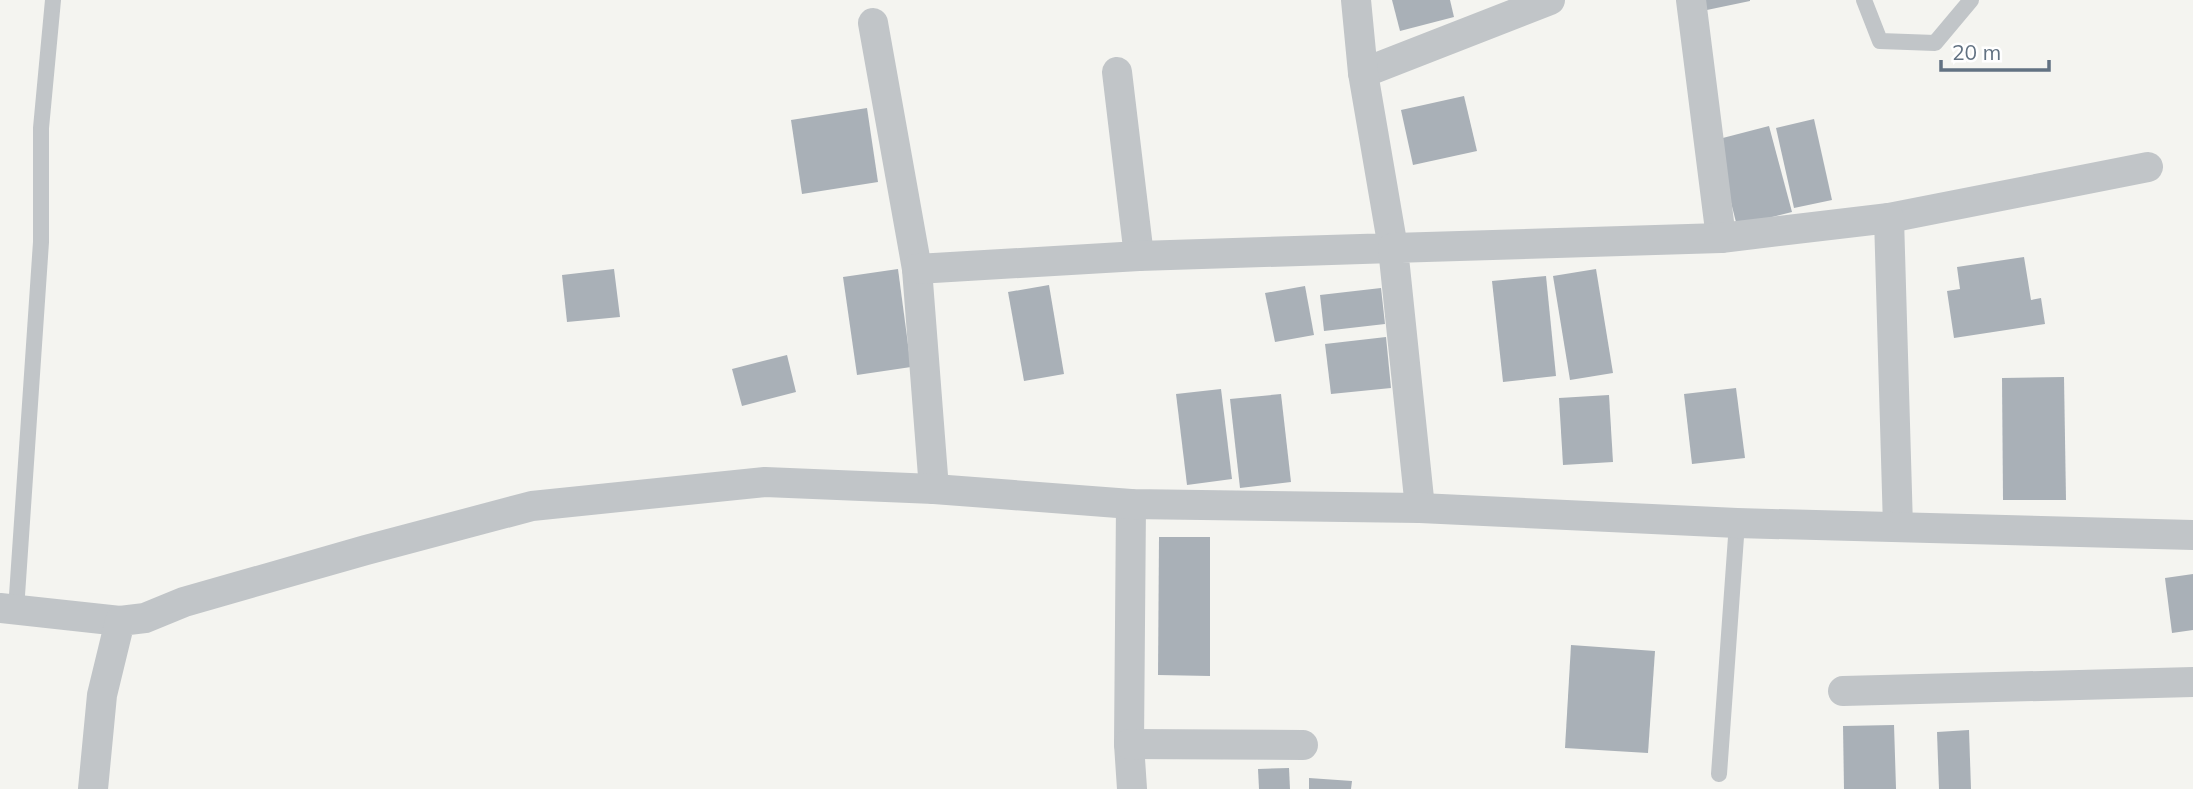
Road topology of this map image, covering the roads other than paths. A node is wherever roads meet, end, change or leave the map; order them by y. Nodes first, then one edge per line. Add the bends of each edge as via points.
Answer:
1 (53, 0) edge
2 (1356, 0) edge
3 (1550, 0) edge
4 (1690, 0) edge
5 (1864, 0) edge
6 (1971, 0) edge
7 (873, 23) dead end
8 (1117, 72) dead end
9 (1363, 73) junction
10 (2148, 167) dead end
11 (1889, 218) junction
12 (1721, 238) junction
13 (1393, 248) junction
14 (1139, 256) junction
15 (917, 270) junction
16 (934, 489) junction
17 (1131, 504) junction
18 (1420, 508) junction
19 (1737, 523) junction
20 (1898, 527) junction
21 (2193, 535) edge
22 (8, 609) edge
23 (120, 621) junction
24 (2193, 682) edge
25 (1843, 691) dead end
26 (1129, 744) junction
27 (1303, 745) dead end
28 (1719, 774) dead end
29 (93, 789) edge
30 (1132, 789) edge

1 - 22 lane via 41,128 41,242
2 - 9 street
3 - 9 street
4 - 12 street
5 - 6 lane via 1881,41 1935,43
7 - 15 street
8 - 14 street
9 - 13 street
10 - 11 street
11 - 12 street
11 - 20 street
12 - 13 street
13 - 14 street
13 - 18 street
14 - 15 street
15 - 16 street
16 - 17 street
16 - 23 street via 765,482 532,506 210,595 145,618
17 - 18 street
17 - 26 street
18 - 19 street
19 - 20 street
19 - 28 lane
20 - 21 street
22 - 23 street
23 - 29 street via 102,695
24 - 25 street
26 - 27 street
26 - 30 street

